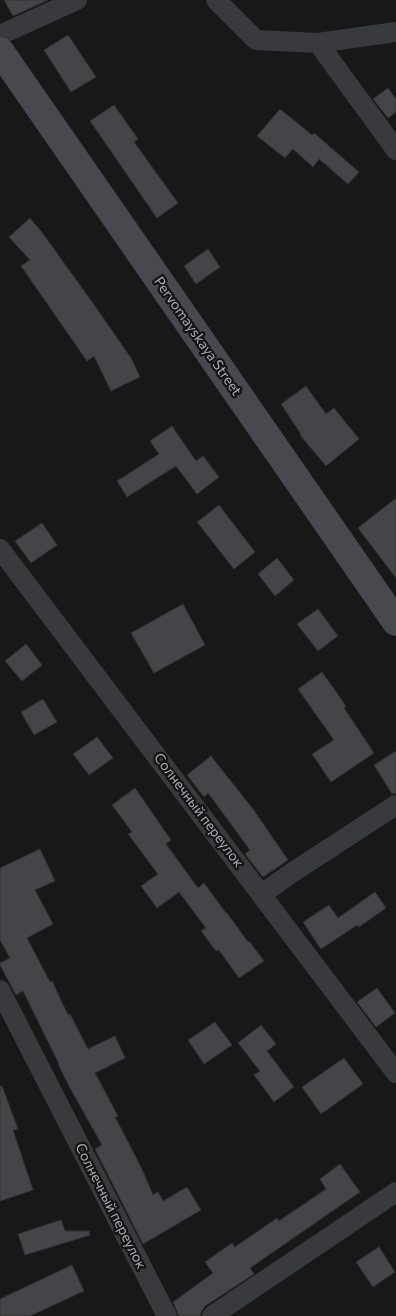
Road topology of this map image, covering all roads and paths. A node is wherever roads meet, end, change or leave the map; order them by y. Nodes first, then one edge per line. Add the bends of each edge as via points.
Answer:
1 (76, 0) edge
2 (216, 0) edge
3 (396, 32) edge
4 (0, 35) edge
5 (318, 43) junction
6 (0, 51) edge
7 (396, 150) edge
8 (0, 549) edge
9 (396, 622) edge
10 (396, 806) edge
11 (262, 894) junction
12 (0, 990) edge
13 (396, 1073) edge
14 (396, 1192) edge
15 (167, 1316) edge
16 (212, 1316) edge

1 - 4 street
2 - 5 street via 256,40
3 - 5 street
5 - 7 street
6 - 9 main road, Pervomayskaya Street
8 - 11 street, Солнечный переулок
10 - 11 street
11 - 13 street, Солнечный переулок
12 - 15 street, Солнечный переулок
14 - 16 street

